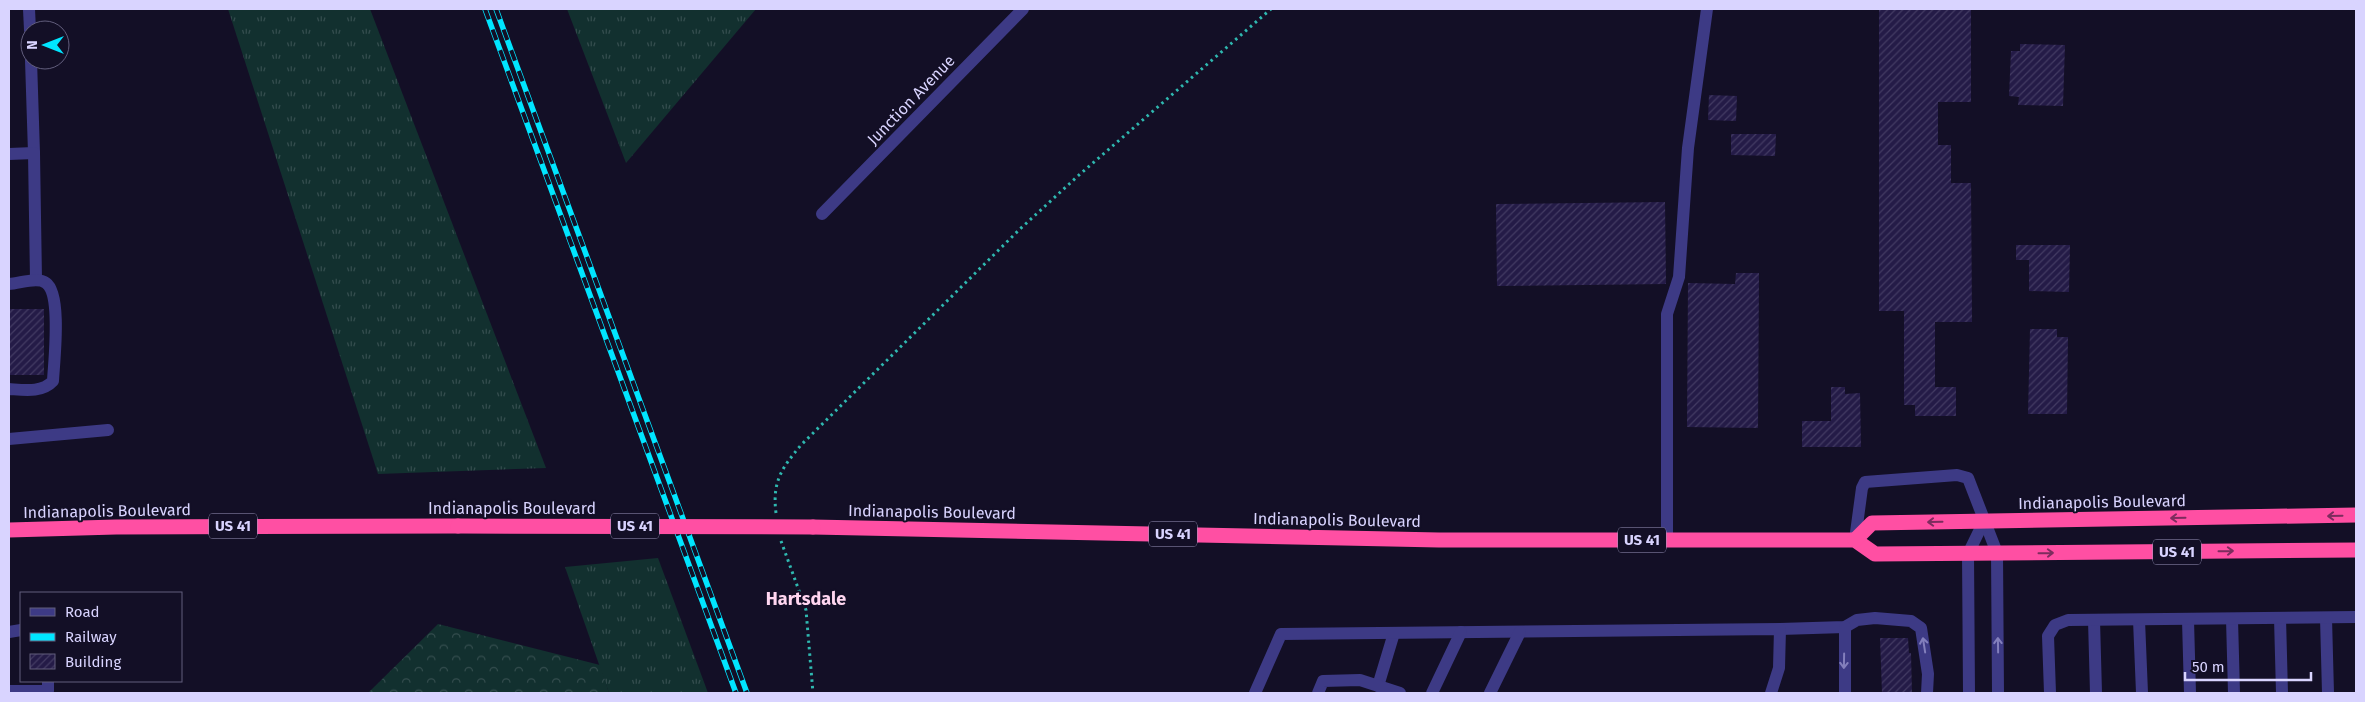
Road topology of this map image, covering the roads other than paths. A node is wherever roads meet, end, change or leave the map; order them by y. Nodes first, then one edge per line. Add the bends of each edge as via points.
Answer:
1 (1023, 9) edge
2 (1707, 9) edge
3 (31, 70) edge
4 (34, 153) junction
5 (9, 154) edge
6 (822, 214) dead end
7 (36, 280) junction
8 (9, 284) edge
9 (9, 389) edge
10 (108, 430) dead end
11 (9, 439) edge
12 (2356, 515) edge
13 (1984, 521) junction
14 (9, 530) edge
15 (1667, 540) junction
16 (1855, 540) junction
17 (2356, 550) edge
18 (1997, 553) junction
19 (1968, 554) junction
20 (2356, 617) edge
21 (2280, 618) junction
22 (2326, 618) junction
23 (2232, 619) junction
24 (2094, 620) junction
25 (2139, 620) junction
26 (2188, 620) junction
27 (1845, 627) junction
28 (1780, 629) junction
29 (1461, 632) junction
30 (1520, 632) junction
31 (1394, 633) junction
32 (48, 682) edge
33 (1378, 686) junction
34 (9, 691) edge
35 (1255, 693) edge
36 (1318, 693) edge
37 (1400, 693) edge
38 (1432, 693) edge
39 (1490, 693) edge
40 (1771, 693) edge
41 (1845, 693) edge
42 (1927, 693) edge
43 (1969, 693) edge
44 (1998, 693) edge
45 (2050, 693) edge
46 (2096, 693) edge
47 (2142, 693) edge
48 (2190, 693) edge
49 (2234, 693) edge
50 (2282, 693) edge
51 (2328, 693) edge

1 - 6 street, Junction Avenue
2 - 15 street via 1688,148 1679,277 1667,314
3 - 4 street
4 - 5 street
4 - 7 street
7 - 8 street
7 - 9 street via 46,282 56,303 53,381 42,389
10 - 11 street
12 -> 13 highway, Indianapolis Boulevard / US 41
13 -> 16 highway, Indianapolis Boulevard / US 41 via 1872,523
13 - 16 street via 1968,478 1957,475 1865,482
13 - 18 street
13 - 19 street
14 - 15 highway, Indianapolis Boulevard / US 41, bridge via 116,526 813,527 1439,540
15 - 16 highway, Indianapolis Boulevard / US 41
16 - 19 highway, US 41 via 1875,554
18 -> 17 highway, US 41
18 - 19 highway, US 41
44 -> 18 street
19 - 43 street
20 - 22 street
21 - 22 street
21 - 23 street
21 - 50 street
22 - 51 street
23 - 26 street
23 - 49 street
24 - 25 street
24 - 45 street via 2068,620 2055,625 2048,636
24 - 46 street
25 - 26 street
25 - 47 street
26 - 48 street
27 - 28 street
27 -> 41 street
42 -> 27 street via 1928,674 1921,628 1911,621 1875,618 1857,620
28 - 30 street
28 - 40 street via 1779,668
29 - 30 street
29 - 31 street
29 - 38 street
30 - 39 street
31 - 33 street
31 - 35 street via 1281,634
32 - 34 street via 48,691
33 - 36 street via 1360,680 1323,682
33 - 37 street

